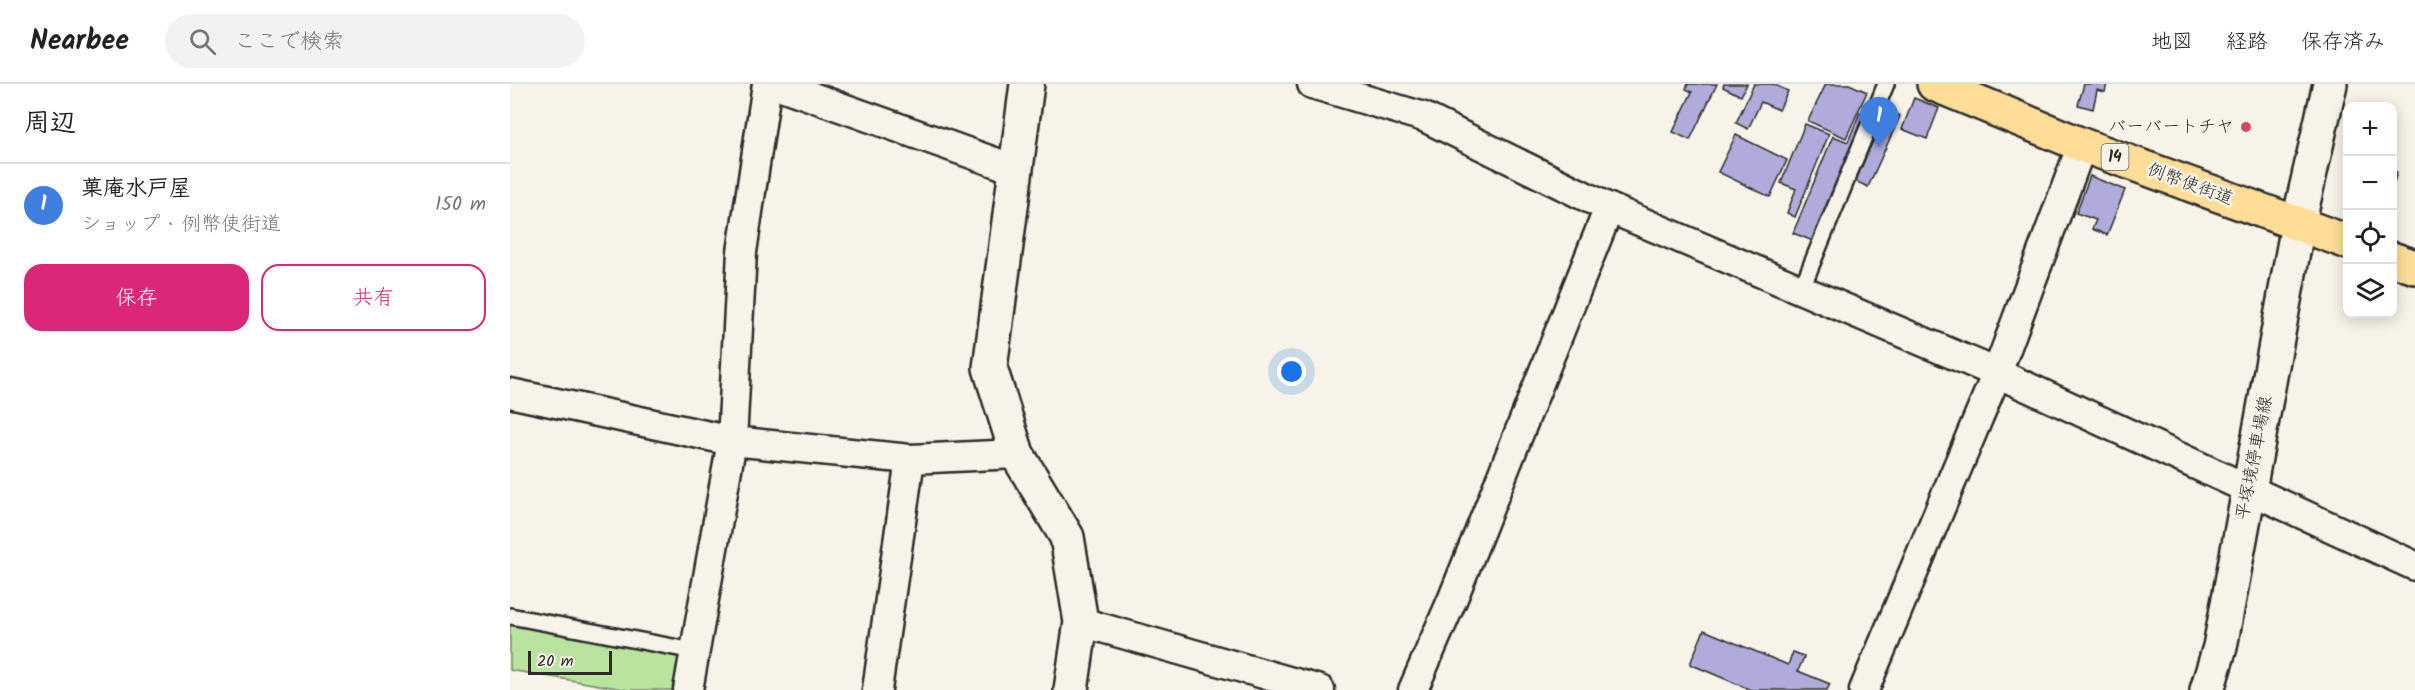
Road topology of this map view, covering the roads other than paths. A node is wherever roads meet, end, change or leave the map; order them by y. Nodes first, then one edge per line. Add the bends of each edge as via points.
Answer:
1 (767, 84) edge
2 (776, 84) edge
3 (1027, 84) edge
4 (1312, 84) edge
5 (1886, 84) edge
6 (1934, 84) edge
7 (2330, 84) edge
8 (2082, 145) junction
9 (1014, 169) junction
10 (1609, 208) junction
11 (2298, 225) junction
12 (2343, 240) edge
13 (2397, 261) edge
14 (2415, 267) edge
15 (1801, 290) junction
16 (1997, 373) junction
17 (510, 393) edge
18 (732, 441) junction
19 (1017, 454) junction
20 (910, 459) junction
21 (2249, 489) junction
22 (2415, 566) edge
23 (510, 616) edge
24 (1081, 622) junction
25 (694, 651) junction
26 (688, 690) edge
27 (877, 690) edge
28 (1071, 690) edge
29 (1320, 690) edge
30 (1413, 690) edge
31 (1864, 690) edge
32 (2207, 690) edge

1 - 18 street via 742,252
2 - 9 street
3 - 9 street
4 - 10 street via 1424,117
5 - 15 lane
6 - 8 main road, 例幣使街道 / 14
7 - 11 street
8 - 11 main road, 例幣使街道 / 14
8 - 16 street
9 - 19 street via 990,368
10 - 15 street
10 - 30 street
11 - 12 main road, 例幣使街道 / 14
11 - 21 street, 平塚境停車場線
13 - 14 main road
15 - 16 street
16 - 21 street
16 - 31 street
17 - 18 street
18 - 20 street
18 - 25 street
19 - 20 street
19 - 24 street via 1067,537
20 - 27 street
21 - 22 street
21 - 32 street, 平塚境停車場線 via 2220,647
23 - 25 lane
24 - 28 street
24 - 29 street
25 - 26 street

